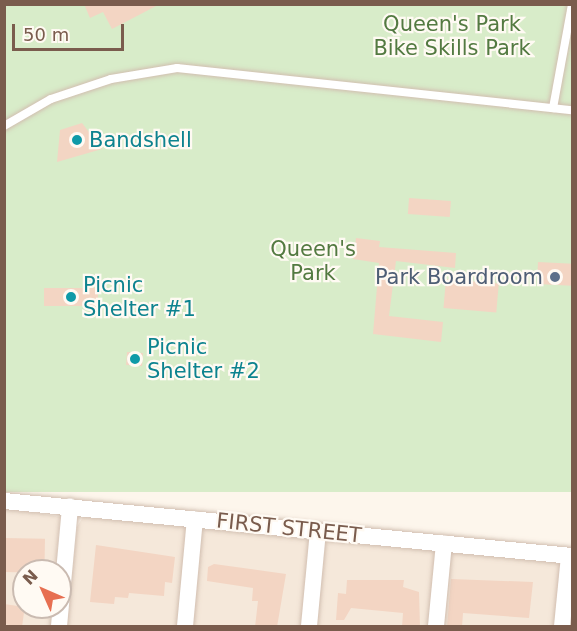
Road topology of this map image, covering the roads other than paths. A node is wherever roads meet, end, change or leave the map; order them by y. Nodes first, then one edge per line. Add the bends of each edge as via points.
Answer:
1 (572, 4) edge
2 (553, 108) junction
3 (573, 110) edge
4 (4, 126) edge
5 (4, 501) edge
6 (70, 507) junction
7 (195, 519) junction
8 (318, 531) junction
9 (444, 543) junction
10 (571, 556) edge
11 (59, 627) edge
12 (185, 627) edge
13 (309, 627) edge
14 (436, 627) edge
15 (562, 627) edge

1 - 2 lane
2 - 3 lane
2 - 4 lane via 177,68 111,79 51,99
5 - 6 street, FIRST STREET
6 - 7 street, FIRST STREET
6 - 11 street
7 - 8 street, FIRST STREET
7 - 12 street
8 - 9 street, FIRST STREET
8 - 13 street
9 - 10 street, FIRST STREET
9 - 14 street
10 - 15 street

